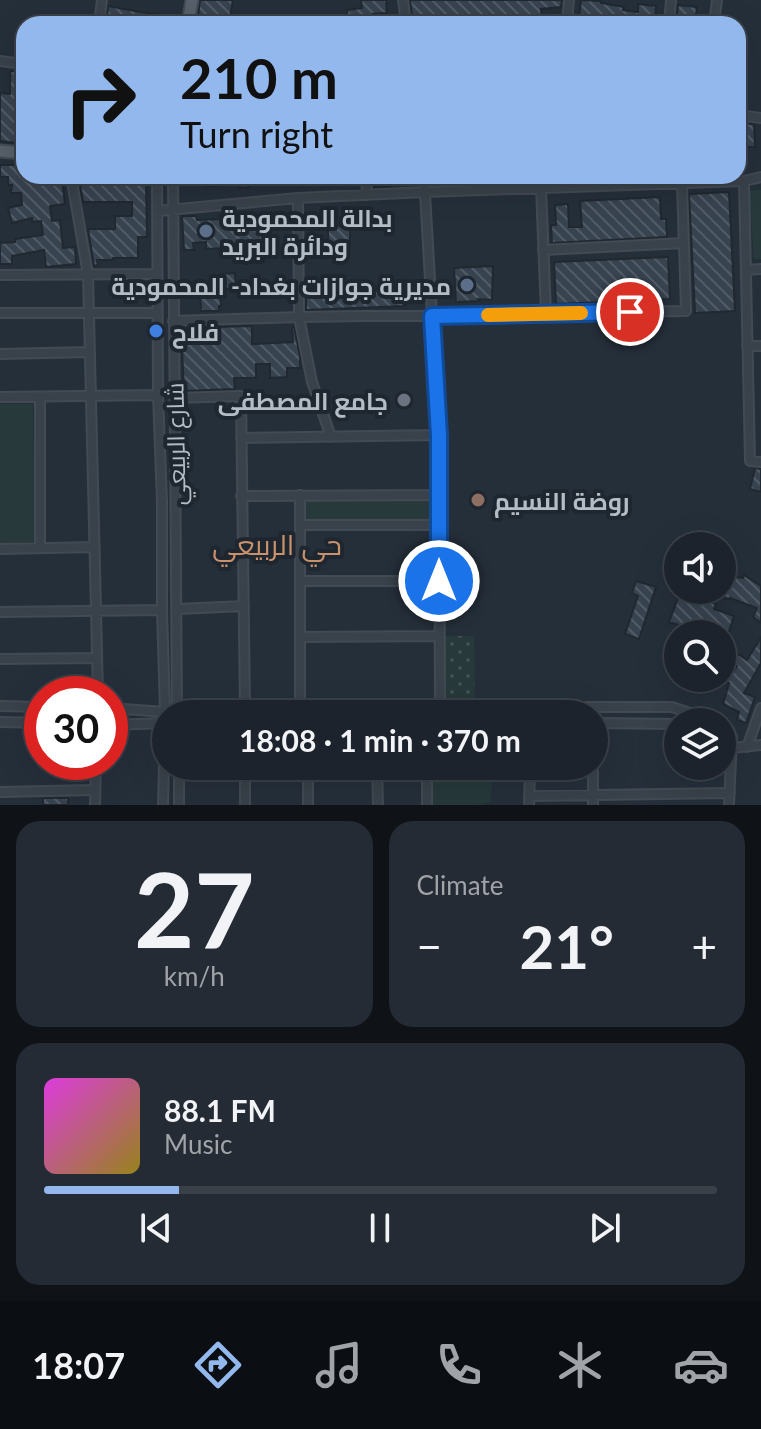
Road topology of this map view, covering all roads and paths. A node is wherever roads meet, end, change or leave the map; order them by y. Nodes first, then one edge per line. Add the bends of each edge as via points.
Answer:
1 (72, 184) edge
2 (157, 184) edge
3 (173, 184) edge
4 (366, 184) edge
5 (424, 184) edge
6 (548, 184) edge
7 (655, 184) edge
8 (682, 184) edge
9 (744, 184) edge
10 (546, 188) junction
11 (425, 192) junction
12 (367, 195) junction
13 (298, 198) junction
14 (157, 211) junction
15 (172, 211) junction
16 (684, 243) junction
17 (543, 250) junction
18 (761, 269) edge
19 (746, 270) junction
20 (88, 274) junction
21 (157, 274) junction
22 (0, 275) edge
23 (0, 313) edge
24 (89, 313) junction
25 (157, 313) junction
26 (546, 314) junction
27 (432, 316) junction
28 (299, 317) junction
29 (173, 321) junction
30 (747, 346) junction
31 (761, 346) edge
32 (90, 352) junction
33 (0, 354) edge
34 (158, 395) junction
35 (91, 396) junction
36 (0, 397) edge
37 (40, 397) junction
38 (175, 398) junction
39 (749, 423) junction
40 (761, 423) edge
41 (439, 435) junction
42 (331, 437) junction
43 (241, 438) junction
44 (761, 462) edge
45 (162, 494) junction
46 (176, 494) junction
47 (300, 495) junction
48 (439, 495) junction
49 (241, 496) junction
50 (162, 514) junction
51 (177, 516) junction
52 (300, 525) junction
53 (439, 525) junction
54 (95, 547) junction
55 (40, 548) junction
56 (0, 549) edge
57 (300, 581) junction
58 (439, 581) junction
59 (244, 606) junction
60 (177, 609) junction
61 (162, 610) junction
62 (96, 611) junction
63 (0, 612) edge
64 (439, 636) junction
65 (300, 637) junction
66 (97, 658) junction
67 (0, 659) edge
68 (98, 676) edge
69 (165, 700) edge
70 (178, 700) edge
71 (245, 700) edge
72 (300, 700) edge
73 (430, 700) edge
74 (0, 706) edge
75 (24, 707) edge
76 (608, 708) edge
77 (675, 708) edge
78 (761, 708) edge
79 (128, 709) edge
80 (152, 710) edge
81 (0, 722) edge
82 (24, 723) edge
83 (608, 723) edge
84 (664, 724) edge
85 (128, 725) edge
86 (152, 725) edge
87 (761, 745) edge
88 (747, 747) junction
89 (736, 748) edge
90 (95, 780) edge
91 (164, 780) edge
92 (179, 780) edge
93 (245, 780) edge
94 (308, 780) edge
95 (377, 780) edge
96 (427, 780) edge
97 (530, 780) edge
98 (730, 780) edge
99 (95, 790) junction
100 (0, 792) edge
101 (730, 793) junction
102 (658, 794) junction
103 (529, 800) edge
104 (593, 800) edge
105 (95, 805) edge
106 (163, 805) edge
107 (179, 805) edge
108 (245, 805) edge
109 (308, 805) edge
110 (378, 805) edge
111 (427, 805) edge
112 (658, 805) edge
113 (729, 805) edge

1 - 20 street
2 - 14 street, شارع الربيعي
3 - 15 street, شارع الربيعي
4 - 12 street
5 - 11 street
6 - 10 street
7 - 10 street
8 - 16 street
9 - 19 street
10 - 11 street
10 - 17 street
11 - 12 street
11 - 27 street
12 - 13 street
13 - 15 street
13 - 28 street
14 - 15 street
14 - 21 street, شارع الربيعي
15 - 29 street, شارع الربيعي
16 - 17 street
16 - 26 street via 686,311
17 - 26 street
18 - 19 street
19 - 30 street
20 - 21 street
20 - 22 street
20 - 24 street
21 - 25 street, شارع الربيعي
23 - 24 street
24 - 25 street
24 - 32 street
25 - 34 street, شارع الربيعي
26 - 27 street
27 - 28 street
27 - 41 street
28 - 29 street
28 - 42 street via 312,382
29 - 38 street, شارع الربيعي
30 - 31 street
30 - 39 street
32 - 33 street
32 - 35 street
34 - 35 street
34 - 45 street, شارع الربيعي
35 - 37 street
35 - 54 street
36 - 37 street
37 - 55 street
38 - 43 street via 241,396
38 - 46 street, شارع الربيعي
39 - 40 street
39 - 44 street via 750,461
41 - 42 street
41 - 48 street
42 - 43 street
43 - 49 street
45 - 46 street via 169,500
45 - 50 street, شارع الربيعي
46 - 51 street, شارع الربيعي
47 - 48 street
47 - 49 street
47 - 52 street
48 - 53 street
49 - 59 street
50 - 51 street via 171,507
50 - 61 street, شارع الربيعي
51 - 60 street, شارع الربيعي
52 - 53 street
52 - 57 street
53 - 58 street
54 - 55 street
54 - 62 street
55 - 56 street
57 - 58 street
57 - 65 street
58 - 64 street
59 - 60 street
59 - 71 street
60 - 70 street, شارع الربيعي
61 - 62 street
61 - 69 street, شارع الربيعي
62 - 63 street
62 - 66 street
64 - 65 street
64 - 73 street
65 - 72 street
66 - 67 street
66 - 68 street
74 - 75 street
76 - 77 street
78 - 88 street
79 - 80 street
81 - 82 street
83 - 84 street
85 - 86 street
87 - 88 street
88 - 89 street
90 - 99 street
91 - 106 street, شارع الربيعي
92 - 107 street
93 - 108 street
94 - 109 street
95 - 110 street
96 - 111 street
97 - 103 street
98 - 101 street
99 - 100 street
99 - 105 street
101 - 102 street
101 - 113 street
102 - 104 street
102 - 112 street
103 - 104 street

